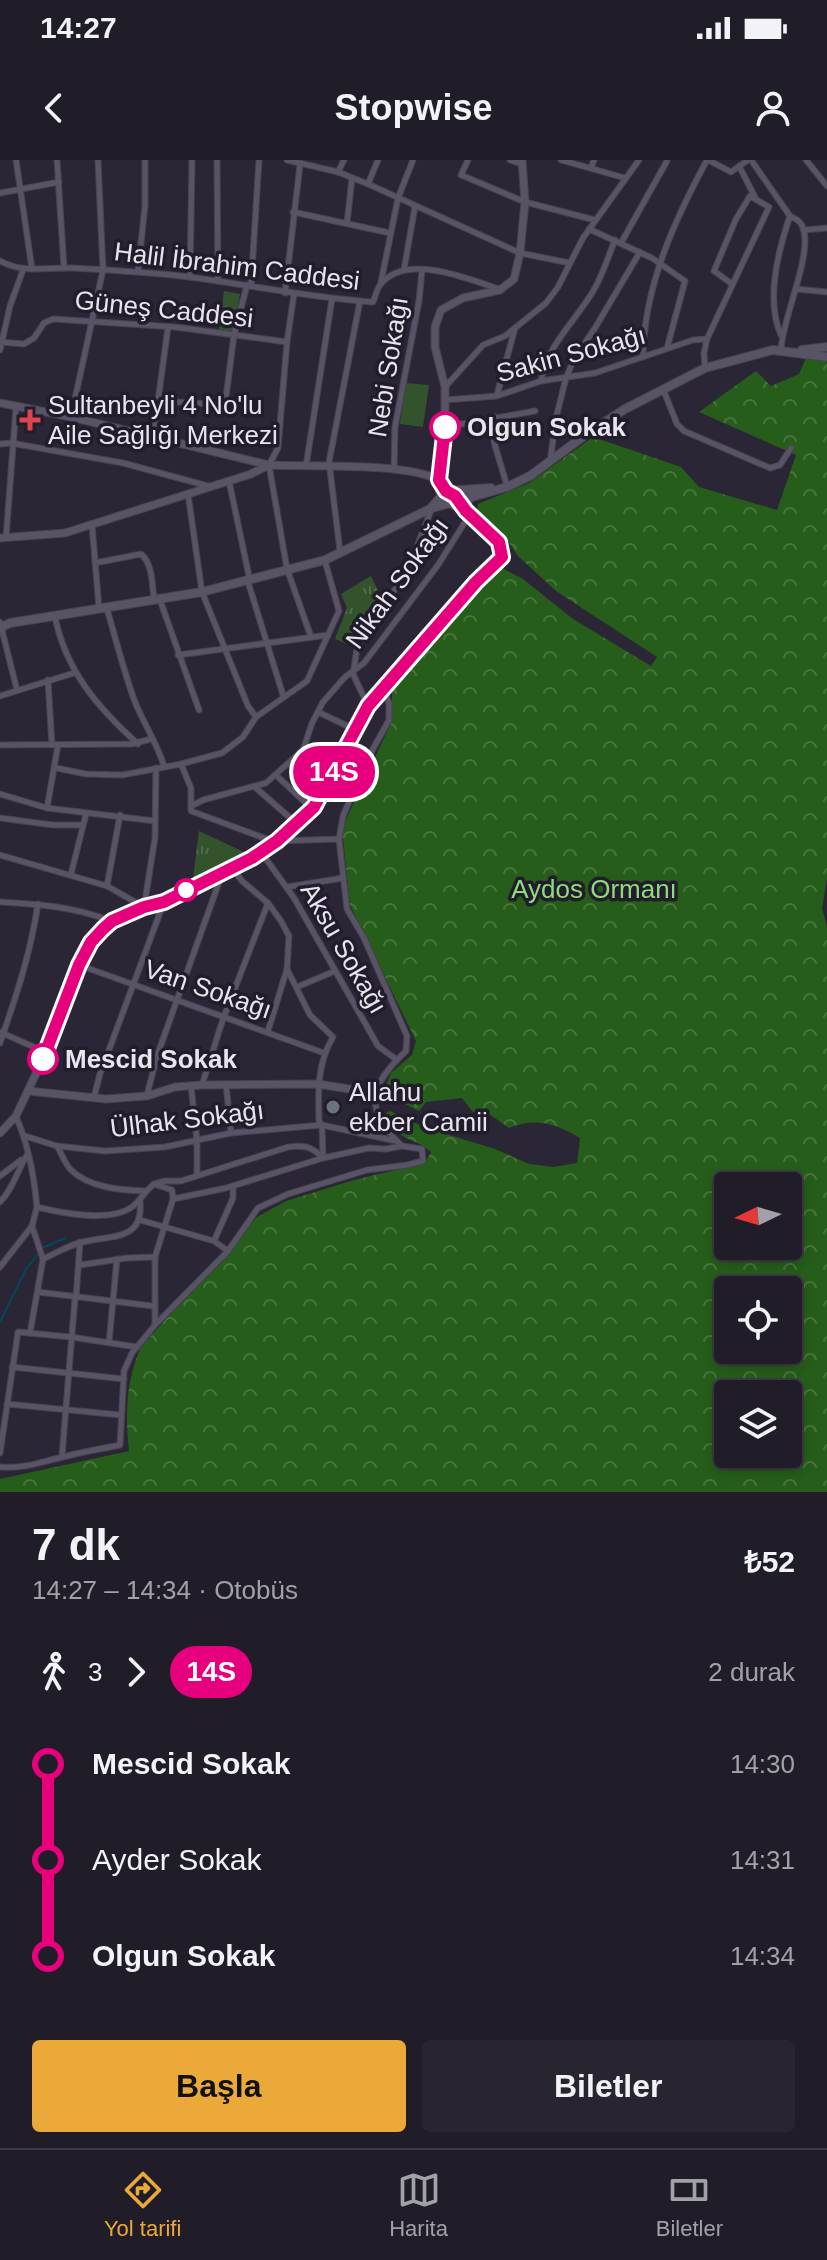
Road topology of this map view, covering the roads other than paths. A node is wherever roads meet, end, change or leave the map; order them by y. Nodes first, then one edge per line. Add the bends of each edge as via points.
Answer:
1 (16, 160) edge
2 (57, 160) edge
3 (98, 160) edge
4 (145, 160) edge
5 (192, 160) edge
6 (217, 160) edge
7 (259, 160) edge
8 (287, 160) edge
9 (344, 160) edge
10 (378, 160) edge
11 (413, 160) edge
12 (468, 160) edge
13 (510, 160) edge
14 (561, 160) edge
15 (594, 160) edge
16 (639, 160) edge
17 (707, 160) edge
18 (749, 160) edge
19 (806, 160) edge
20 (667, 161) edge
21 (521, 162) edge
22 (300, 165) junction
23 (739, 166) junction
24 (591, 168) junction
25 (338, 172) junction
26 (352, 178) junction
27 (625, 178) junction
28 (59, 182) junction
29 (368, 184) junction
30 (827, 186) edge
31 (20, 188) junction
32 (0, 193) edge
33 (398, 198) junction
34 (756, 200) junction
35 (525, 202) junction
36 (415, 206) junction
37 (293, 212) junction
38 (790, 216) junction
39 (596, 220) junction
40 (347, 223) junction
41 (827, 228) edge
42 (589, 229) junction
43 (804, 230) junction
44 (390, 233) junction
45 (618, 241) junction
46 (640, 252) junction
47 (520, 253) junction
48 (0, 261) edge
49 (659, 262) junction
50 (570, 263) junction
51 (64, 268) junction
52 (32, 269) junction
53 (23, 270) junction
54 (103, 270) junction
55 (404, 270) junction
56 (422, 270) junction
57 (138, 271) junction
58 (190, 277) junction
59 (218, 281) junction
60 (381, 284) junction
61 (732, 284) junction
62 (249, 285) junction
63 (796, 289) junction
64 (500, 290) junction
65 (827, 292) edge
66 (285, 293) junction
67 (294, 294) junction
68 (332, 299) junction
69 (360, 301) junction
70 (92, 321) junction
71 (168, 327) junction
72 (515, 328) junction
73 (234, 335) junction
74 (781, 336) junction
75 (707, 339) junction
76 (1, 342) edge
77 (287, 342) junction
78 (667, 349) junction
79 (0, 350) edge
80 (781, 350) junction
81 (827, 353) edge
82 (643, 357) junction
83 (705, 368) junction
84 (566, 378) junction
85 (541, 381) junction
86 (445, 387) junction
87 (663, 389) junction
88 (497, 396) junction
89 (444, 400) junction
90 (160, 401) junction
91 (0, 403) edge
92 (16, 407) junction
93 (535, 411) dead end
94 (71, 417) junction
95 (495, 417) junction
96 (445, 427) junction
97 (153, 438) junction
98 (11, 443) junction
99 (0, 444) edge
100 (791, 448) dead end
101 (550, 463) junction
102 (269, 465) junction
103 (306, 467) junction
104 (329, 467) junction
105 (394, 470) junction
106 (229, 480) junction
107 (439, 480) junction
108 (209, 486) junction
109 (507, 487) junction
110 (188, 493) junction
111 (442, 494) junction
112 (472, 498) junction
113 (453, 502) junction
114 (432, 508) junction
115 (466, 511) junction
116 (92, 525) junction
117 (3, 538) edge
118 (340, 551) junction
119 (325, 560) junction
120 (95, 563) junction
121 (287, 569) junction
122 (249, 581) junction
123 (202, 592) junction
124 (158, 601) junction
125 (103, 609) junction
126 (55, 617) junction
127 (1, 626) edge
128 (328, 635) junction
129 (311, 637) junction
130 (266, 644) junction
131 (227, 650) junction
132 (178, 655) junction
133 (74, 673) junction
134 (353, 674) junction
135 (48, 680) junction
136 (383, 688) junction
137 (17, 690) junction
138 (0, 696) edge
139 (283, 696) junction
140 (368, 706) junction
141 (199, 710) dead end
142 (318, 712) junction
143 (256, 717) junction
144 (356, 730) junction
145 (151, 739) junction
146 (138, 744) junction
147 (0, 745) edge
148 (55, 745) junction
149 (303, 750) junction
150 (181, 764) junction
151 (164, 766) junction
152 (56, 768) junction
153 (156, 768) junction
154 (335, 770) junction
155 (276, 775) junction
156 (256, 788) junction
157 (0, 794) edge
158 (47, 808) junction
159 (191, 808) junction
160 (312, 809) junction
161 (86, 814) junction
162 (120, 815) junction
163 (0, 818) edge
164 (155, 821) junction
165 (296, 823) junction
166 (83, 825) junction
167 (339, 839) junction
168 (276, 841) junction
169 (261, 852) junction
170 (0, 855) edge
171 (232, 868) junction
172 (223, 873) junction
173 (71, 874) junction
174 (343, 878) junction
175 (107, 886) junction
176 (287, 887) junction
177 (0, 902) edge
178 (164, 902) junction
179 (268, 903) junction
180 (38, 904) junction
181 (144, 907) junction
182 (112, 921) junction
183 (79, 965) junction
184 (287, 969) junction
185 (335, 971) junction
186 (133, 984) junction
187 (297, 987) junction
188 (177, 1001) junction
189 (223, 1019) junction
190 (268, 1031) junction
191 (2, 1033) edge
192 (0, 1043) edge
193 (45, 1052) junction
194 (324, 1053) junction
195 (397, 1060) junction
196 (226, 1084) junction
197 (318, 1084) junction
198 (202, 1085) junction
199 (191, 1086) junction
200 (28, 1091) junction
201 (374, 1093) junction
202 (147, 1096) junction
203 (94, 1097) junction
204 (16, 1116) junction
205 (322, 1125) junction
206 (0, 1133) edge
207 (231, 1133) junction
208 (25, 1136) junction
209 (197, 1141) junction
210 (400, 1144) junction
211 (57, 1146) junction
212 (28, 1155) junction
213 (323, 1158) junction
214 (197, 1175) junction
215 (0, 1176) edge
216 (154, 1184) junction
217 (233, 1185) junction
218 (145, 1191) junction
219 (173, 1199) junction
220 (140, 1201) junction
221 (0, 1202) edge
222 (37, 1207) junction
223 (139, 1220) junction
224 (32, 1226) junction
225 (166, 1228) junction
226 (214, 1241) junction
227 (80, 1242) junction
228 (228, 1251) junction
229 (155, 1257) junction
230 (43, 1259) junction
231 (117, 1259) junction
232 (80, 1265) junction
233 (0, 1267) edge
234 (38, 1292) junction
235 (76, 1298) junction
236 (112, 1302) junction
237 (153, 1306) junction
238 (155, 1325) junction
239 (30, 1333) junction
240 (71, 1337) junction
241 (109, 1342) junction
242 (137, 1347) junction
243 (12, 1367) junction
244 (68, 1374) junction
245 (124, 1379) junction
246 (7, 1404) junction
247 (65, 1410) junction
248 (121, 1415) junction
249 (2, 1428) edge
250 (0, 1453) edge
251 (62, 1457) junction
252 (0, 1467) edge

1 - 31 street
2 - 28 street
3 - 54 street
4 - 57 street
5 - 58 street
6 - 59 street
7 - 62 street
8 - 22 street
9 - 25 street
10 - 29 street
11 - 33 street
12 - 35 street via 461,175
13 - 21 street
14 - 24 street
15 - 24 street
16 - 27 street
17 - 23 street via 731,172
17 - 49 street
18 - 23 street
18 - 38 street
19 - 30 street
20 - 45 street
21 - 35 street
22 - 25 street
22 - 37 street
23 - 34 street
24 - 27 street
25 - 26 street
26 - 29 street
26 - 40 street
27 - 39 street
28 - 31 street
28 - 51 street
29 - 33 street
31 - 32 street
31 - 52 street
33 - 36 street
33 - 44 street
34 - 61 street via 769,207
34 - 61 street via 750,196 736,219 714,271
35 - 39 street
35 - 47 street
36 - 47 street
36 - 55 street
37 - 40 street
37 - 66 street
38 - 43 street
38 - 74 street via 774,301 774,322
39 - 42 street
40 - 44 street
41 - 43 street
42 - 45 street
42 - 50 street
43 - 63 street
44 - 60 street
45 - 46 street
45 - 85 street via 594,290 552,350
46 - 49 street
46 - 84 street
47 - 50 street
47 - 64 street via 514,279
48 - 53 street, Halil İbrahim Caddesi
49 - 78 street via 685,281
49 - 82 street
50 - 72 street via 546,303
51 - 52 street, Halil İbrahim Caddesi
51 - 54 street, Halil İbrahim Caddesi
52 - 53 street, Halil İbrahim Caddesi
53 - 76 street
54 - 57 street, Halil İbrahim Caddesi
54 - 70 street
55 - 56 street
55 - 60 street, Halil İbrahim Caddesi
56 - 64 street
56 - 105 street, Nebi Sokağı via 395,427
57 - 58 street, Halil İbrahim Caddesi
58 - 59 street, Halil İbrahim Caddesi
59 - 62 street, Halil İbrahim Caddesi
60 - 69 street, Halil İbrahim Caddesi via 373,302
61 - 75 street
62 - 66 street, Halil İbrahim Caddesi
62 - 73 street
63 - 65 street
63 - 74 street
64 - 86 street via 463,298 441,310 435,347
66 - 67 street, Halil İbrahim Caddesi
67 - 68 street, Halil İbrahim Caddesi
67 - 77 street
68 - 69 street, Halil İbrahim Caddesi
68 - 103 street
69 - 104 street
70 - 71 street, Güneş Caddesi
70 - 76 street, Güneş Caddesi via 53,319 24,344
70 - 94 street
71 - 73 street, Güneş Caddesi
71 - 90 street
72 - 86 street via 483,345
72 - 88 street
73 - 77 street, Güneş Caddesi
73 - 90 street via 225,405
74 - 80 street
75 - 78 street, Sakin Sokağı
75 - 83 street
76 - 79 street
77 - 102 street via 278,448
78 - 82 street, Sakin Sokağı
80 - 81 main road
80 - 83 main road
82 - 84 street, Sakin Sokağı
83 - 87 main road
84 - 85 street, Sakin Sokağı
84 - 101 street
85 - 88 street, Sakin Sokağı
86 - 89 street
87 - 100 street via 677,424 688,434 770,468 780,465
87 - 101 main road via 588,433
88 - 89 street, Sakin Sokağı
89 - 96 street
90 - 97 street
91 - 92 street
92 - 94 street
92 - 98 street
93 - 95 street
94 - 97 street
95 - 96 street
95 - 109 street via 494,442
96 - 107 street
97 - 102 street
98 - 99 street
98 - 108 street via 123,463
98 - 117 street
101 - 109 main road
102 - 103 street
102 - 106 street
102 - 121 street
103 - 104 street
104 - 105 street
104 - 118 street
105 - 107 street
106 - 108 street
106 - 122 street
107 - 111 main road
108 - 110 street
109 - 111 main road
109 - 112 main road
110 - 116 street
110 - 123 street
111 - 113 main road
111 - 114 main road
112 - 113 main road
112 - 115 street, Nikah Sokağı
113 - 114 main road
113 - 115 main road
114 - 118 main road
114 - 134 street via 404,579 366,626
115 - 134 street, Nikah Sokağı via 467,519 438,565
115 - 136 street via 499,542 502,557
116 - 117 street via 65,533
116 - 120 street
118 - 119 main road
119 - 121 main road
119 - 128 street via 339,611
120 - 124 street via 141,554
120 - 125 street
121 - 122 main road
121 - 129 street
122 - 123 main road
122 - 130 street
123 - 124 main road
123 - 131 street
124 - 125 main road
124 - 132 street
125 - 126 main road
125 - 145 street
126 - 127 main road
126 - 133 street
127 - 137 street
128 - 129 street
128 - 139 street via 307,681
129 - 130 street
130 - 131 street
130 - 139 street
131 - 132 street
131 - 143 street
132 - 141 street
133 - 135 street
133 - 146 street
134 - 140 street
134 - 142 street, Nikah Sokağı via 334,688
135 - 137 street
135 - 148 street
136 - 140 street
136 - 167 street via 389,720 343,816
137 - 138 street
139 - 143 street
140 - 144 street
142 - 144 street
142 - 149 street, Nikah Sokağı
143 - 150 street via 243,737 222,753
144 - 154 street
145 - 146 street
145 - 151 street
146 - 148 street
147 - 148 street
148 - 152 street
149 - 154 street
149 - 155 street
150 - 151 street
150 - 159 street via 191,788
151 - 153 street
152 - 153 street via 122,775
152 - 158 street
153 - 164 street
154 - 160 street
155 - 156 street
155 - 160 street
156 - 159 street via 203,800
156 - 165 street
157 - 158 street
158 - 161 street
159 - 168 street
160 - 165 street
161 - 162 street
161 - 166 street
162 - 164 street
162 - 175 street
163 - 166 street
164 - 181 street
165 - 168 street
166 - 173 street
167 - 168 street
167 - 174 street
168 - 169 street
169 - 171 street
169 - 176 street, Aksu Sokağı
170 - 173 street
171 - 172 street
171 - 179 street
172 - 178 street
172 - 188 street
173 - 175 street
174 - 176 street
174 - 195 street via 347,909 407,1036 406,1051
175 - 181 street
176 - 185 street, Aksu Sokağı
177 - 180 street
178 - 181 street
178 - 186 street
179 - 184 street via 289,936
179 - 189 street
180 - 182 street
180 - 191 street via 19,993
181 - 182 street
182 - 183 street via 91,942
183 - 186 street, Van Sokağı
183 - 193 street
184 - 187 street
184 - 190 street
185 - 187 street
185 - 195 street, Aksu Sokağı via 378,1046
186 - 188 street, Van Sokağı
186 - 203 street
187 - 194 street via 310,1015 333,1037
188 - 189 street, Van Sokağı
188 - 202 street
189 - 190 street, Van Sokağı
189 - 198 street
190 - 194 street, Van Sokağı
191 - 192 street
191 - 193 street
193 - 200 street
194 - 197 street
195 - 201 street
196 - 197 street
196 - 198 street
196 - 207 street
197 - 201 street
197 - 205 street
198 - 199 street
199 - 202 street
199 - 209 street
200 - 203 street
200 - 204 street
201 - 210 street via 387,1132
202 - 203 street
204 - 206 street
204 - 208 street
205 - 207 street, Ülhak Sokağı
205 - 210 street, Ülhak Sokağı
205 - 213 street
207 - 209 street, Ülhak Sokağı
208 - 211 street, Ülhak Sokağı
208 - 212 street
209 - 211 street, Ülhak Sokağı via 105,1151
209 - 214 street
210 - 213 street
210 - 228 street via 422,1149 423,1161 367,1170 288,1194 258,1208
211 - 218 street via 70,1169 89,1181
212 - 215 street
212 - 221 street
212 - 222 street
213 - 214 street via 304,1145 288,1147
213 - 217 street
214 - 216 street
216 - 218 street
216 - 219 street via 172,1190
217 - 219 street
217 - 226 street via 233,1198
218 - 220 street
219 - 225 street
220 - 222 street via 128,1210 100,1215
220 - 223 street
222 - 224 street
223 - 225 street
223 - 227 street via 123,1235
224 - 230 street
224 - 233 street
225 - 226 street
225 - 229 street
226 - 228 street
227 - 230 street
227 - 232 street
228 - 238 street
229 - 231 street
229 - 237 street
230 - 234 street
231 - 232 street
231 - 236 street
232 - 235 street
234 - 235 street
234 - 239 street
235 - 236 street
235 - 240 street
236 - 237 street
236 - 241 street
237 - 238 street
238 - 242 street
239 - 240 street
239 - 243 street via 18,1332
240 - 241 street
240 - 244 street
241 - 242 street
242 - 245 street
243 - 244 street
243 - 246 street
244 - 245 street
244 - 247 street
245 - 248 street
246 - 247 street
246 - 249 street
247 - 248 street
247 - 251 street
248 - 251 street via 120,1445
249 - 250 street
251 - 252 street via 16,1469

